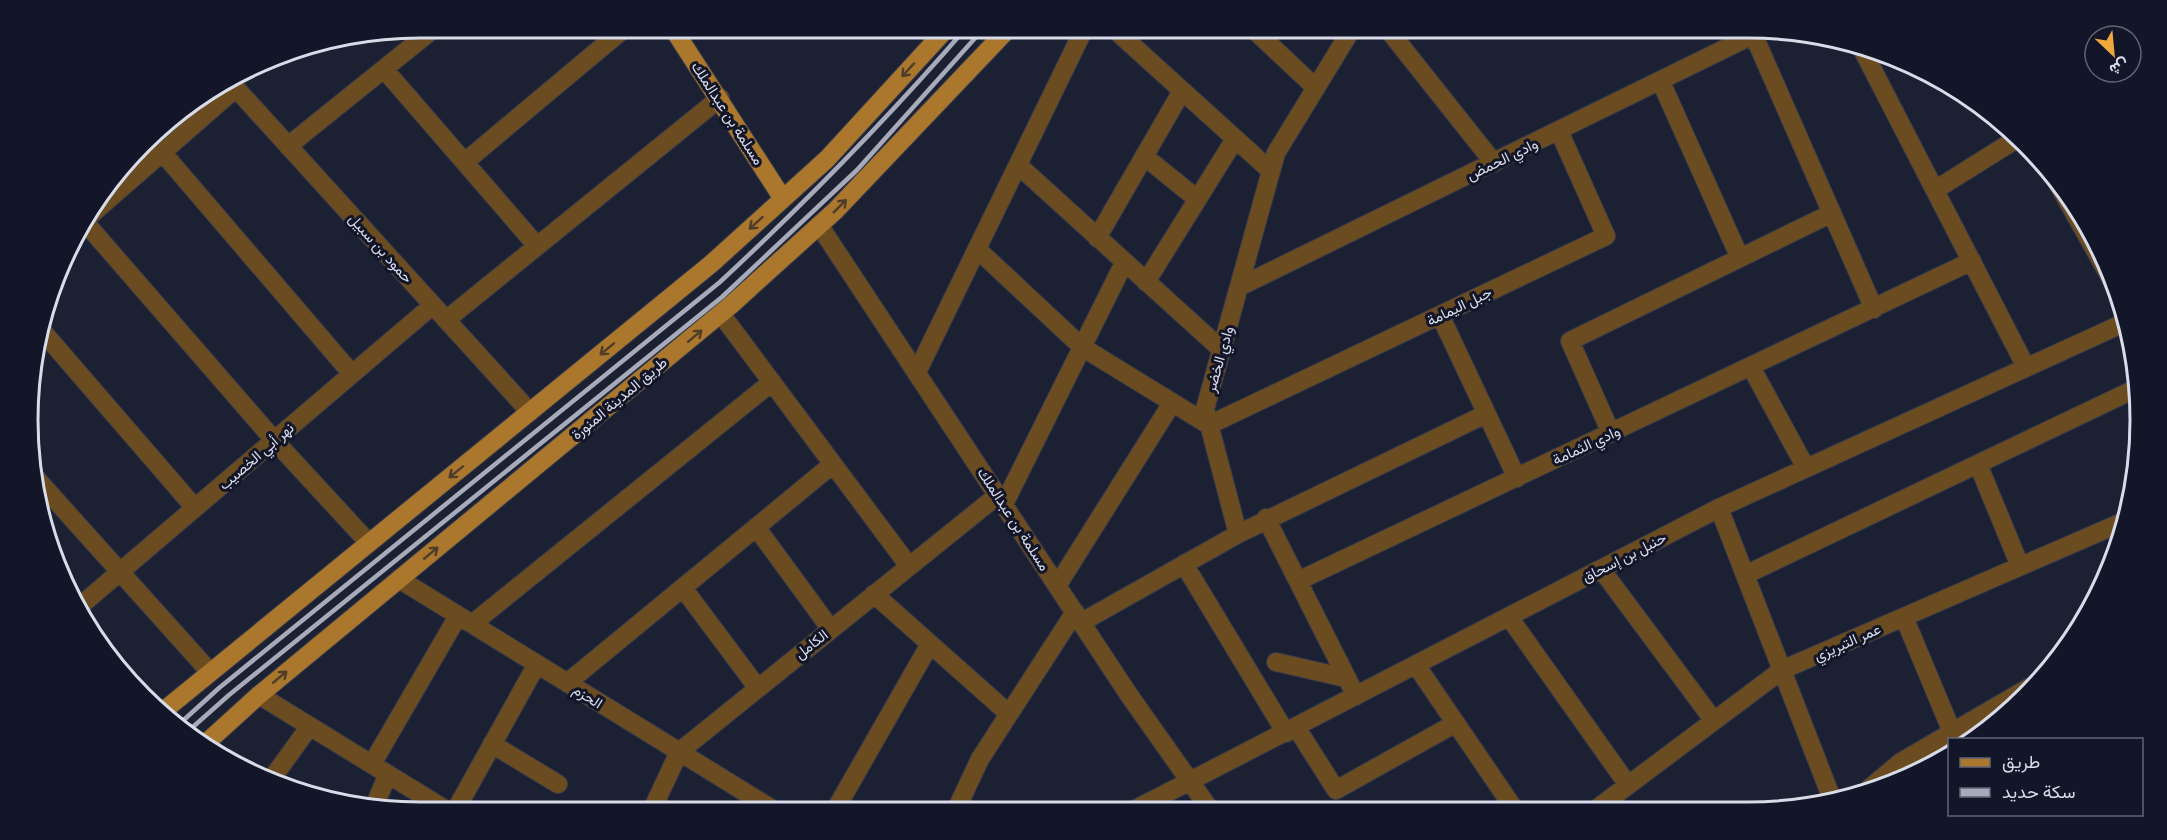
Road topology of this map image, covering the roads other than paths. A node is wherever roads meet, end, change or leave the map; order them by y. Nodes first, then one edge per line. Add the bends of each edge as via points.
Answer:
1 (422, 38) edge
2 (613, 38) edge
3 (679, 38) edge
4 (938, 38) edge
5 (1000, 38) edge
6 (1080, 38) edge
7 (1124, 38) edge
8 (1263, 38) edge
9 (1346, 38) edge
10 (1395, 38) edge
11 (1749, 38) edge
12 (1761, 38) edge
13 (1866, 57) edge
14 (384, 69) junction
15 (1660, 82) junction
16 (234, 86) edge
17 (1316, 88) junction
18 (1182, 91) junction
19 (720, 98) junction
20 (1558, 131) junction
21 (1235, 139) junction
22 (2010, 143) edge
23 (288, 146) junction
24 (162, 152) junction
25 (1144, 156) junction
26 (466, 161) junction
27 (1494, 163) junction
28 (1018, 165) junction
29 (1271, 171) junction
30 (1935, 190) junction
31 (783, 199) junction
32 (1197, 199) junction
33 (107, 200) edge
34 (1832, 213) junction
35 (819, 225) junction
36 (89, 230) edge
37 (1097, 238) junction
38 (537, 246) junction
39 (977, 249) junction
40 (1740, 258) junction
41 (1972, 261) junction
42 (1124, 262) junction
43 (1146, 282) junction
44 (1239, 287) junction
45 (433, 305) junction
46 (1874, 309) junction
47 (721, 314) junction
48 (1440, 315) junction
49 (446, 320) junction
50 (2117, 326) edge
51 (47, 337) edge
52 (1082, 347) junction
53 (1222, 350) junction
54 (1751, 367) junction
55 (2026, 367) junction
56 (916, 372) junction
57 (352, 374) junction
58 (772, 382) junction
59 (2129, 392) edge
60 (1173, 403) junction
61 (530, 412) junction
62 (1486, 414) junction
63 (1209, 425) junction
64 (1611, 433) junction
65 (274, 440) junction
66 (833, 464) junction
67 (1978, 464) junction
68 (1806, 468) junction
69 (1517, 478) junction
70 (44, 487) edge
71 (1001, 500) junction
72 (195, 508) junction
73 (1719, 508) junction
74 (1266, 518) junction
75 (2114, 526) edge
76 (756, 527) junction
77 (1238, 534) junction
78 (369, 543) junction
79 (1184, 564) junction
80 (909, 566) junction
81 (2020, 566) junction
82 (1601, 569) junction
83 (120, 572) junction
84 (1745, 574) junction
85 (399, 579) junction
86 (1298, 581) junction
87 (1057, 586) junction
88 (683, 588) junction
89 (874, 594) junction
90 (84, 602) edge
91 (1078, 617) junction
92 (1509, 617) junction
93 (1904, 617) junction
94 (465, 620) junction
95 (830, 628) junction
96 (930, 644) junction
97 (1276, 662) dead end
98 (537, 664) junction
99 (1416, 665) junction
100 (1782, 670) junction
101 (210, 672) junction
102 (1346, 678) junction
103 (567, 683) junction
104 (757, 687) junction
105 (259, 695) junction
106 (1356, 696) junction
107 (2006, 701) edge
108 (167, 707) edge
109 (1009, 714) junction
110 (1714, 721) junction
111 (1456, 723) junction
112 (310, 726) junction
113 (1291, 730) junction
114 (1952, 732) junction
115 (210, 740) edge
116 (492, 744) junction
117 (678, 752) junction
118 (1918, 752) junction
119 (1926, 757) edge
120 (372, 764) junction
121 (1908, 767) edge
122 (275, 774) edge
123 (388, 774) junction
124 (1191, 782) junction
125 (558, 784) dead end
126 (1628, 785) junction
127 (1830, 793) edge
128 (377, 800) edge
129 (435, 802) edge
130 (459, 802) edge
131 (656, 802) edge
132 (760, 802) edge
133 (840, 802) edge
134 (960, 802) edge
135 (1150, 802) edge
136 (1205, 802) edge
137 (1507, 802) edge
138 (1606, 802) edge

1 - 14 street
2 - 26 street
3 - 19 main road, مسلمة بن عبدالملك
4 -> 31 main road via 827,159
35 -> 5 main road, طريق المدينة المنورة
6 - 28 street
7 - 18 street
8 - 17 street
9 - 17 street, وادي الخضر
10 - 27 street
11 - 15 street, وادي الحمض
12 - 34 street
13 - 30 street
14 - 23 street
14 - 26 street
15 - 20 street, وادي الحمض
15 - 40 street
16 - 23 street, حمود بن سبيل
16 - 24 street
17 - 29 street, وادي الخضر via 1276,153
18 - 21 street
18 - 25 street
19 - 31 main road, مسلمة بن عبدالملك
19 - 38 street
20 - 27 street, وادي الحمض
20 - 48 street, جبل اليمامة via 1606,236
21 - 29 street
21 - 32 street
22 - 30 street
23 - 45 street, حمود بن سبيل
24 - 33 street
24 - 57 street
25 - 32 street
25 - 37 street
26 - 38 street
27 - 44 street, وادي الحمض
28 - 37 street
28 - 39 street
29 - 44 street, وادي الخضر
30 - 41 street
31 -> 61 main road via 711,264
32 - 43 street
34 - 40 street
34 - 46 street
35 - 47 main road, طريق المدينة المنورة
35 - 56 street, مسلمة بن عبدالملك
36 - 65 street
37 - 42 street
38 - 49 street
39 - 52 street
39 - 56 street
40 - 64 street via 1570,341
41 - 46 street, وادي الثمامة
41 - 55 street
42 - 43 street
42 - 52 street, الكامل
43 - 53 street
44 - 53 street, وادي الخضر
45 - 49 street, حمود بن سبيل
45 - 57 street, نهر أبي الخصيب
46 - 54 street, وادي الثمامة
47 - 58 street
85 -> 47 main road, طريق المدينة المنورة
48 - 62 street
48 - 63 street, جبل اليمامة
49 - 61 street, حمود بن سبيل
50 - 55 street, حنبل بن إسحاق
51 - 72 street
52 - 60 street
52 - 71 street, الكامل
53 - 63 street, وادي الخضر via 1205,410
54 - 64 street, وادي الثمامة
54 - 68 street
55 - 68 street, حنبل بن إسحاق
56 - 71 street, مسلمة بن عبدالملك
57 - 65 street, نهر أبي الخصيب
58 - 66 street
58 - 94 street
59 - 67 street
60 - 63 street
60 - 87 street
61 -> 78 main road
62 - 69 street
62 - 74 street
63 - 77 street, وادي الخضر
64 - 69 street, وادي الثمامة
65 - 72 street, نهر أبي الخصيب
65 - 78 street
66 - 76 street
66 - 80 street
67 - 81 street
67 - 84 street
68 - 73 street, حنبل بن إسحاق
69 - 86 street, وادي الثمامة
70 - 83 street
71 - 80 street, الكامل
71 - 87 street, مسلمة بن عبدالملك
72 - 83 street, نهر أبي الخصيب
73 - 82 street, حنبل بن إسحاق
73 - 84 street
74 - 77 street
74 - 86 street
75 - 81 street, عمر التبريزي
76 - 88 street
76 - 95 street
77 - 79 street
78 - 101 main road
79 - 91 street
79 - 113 street
80 - 89 street, الكامل
81 - 93 street, عمر التبريزي
82 - 92 street, حنبل بن إسحاق
82 - 110 street
83 - 90 street, نهر أبي الخصيب
83 - 101 street
84 - 100 street
85 - 94 street, الحزم
105 -> 85 main road, طريق المدينة المنورة
86 - 102 street
87 - 91 street, مسلمة بن عبدالملك
88 - 103 street
88 - 104 street
89 - 95 street, الكامل
89 - 96 street
91 - 109 street
91 - 124 street, مسلمة بن عبدالملك
92 - 99 street, حنبل بن إسحاق
92 - 126 street
93 - 100 street, عمر التبريزي
93 - 114 street
94 - 98 street, الحزم
94 - 120 street
95 - 104 street, الكامل
96 - 109 street
96 - 133 street
97 - 102 street
98 - 103 street, الحزم
98 - 116 street
99 - 106 street, حنبل بن إسحاق
99 - 111 street
100 - 110 street, عمر التبريزي
100 - 127 street
101 - 108 main road
102 - 106 street
103 - 117 street, الحزم
104 - 117 street, الكامل
105 - 112 street
105 - 115 main road, طريق المدينة المنورة
106 - 113 street, حنبل بن إسحاق
107 - 114 street
109 - 134 street via 980,759
110 - 126 street, عمر التبريزي
111 - 113 street via 1336,790
111 - 137 street
112 - 120 street
112 - 122 street
113 - 124 street, حنبل بن إسحاق
114 - 118 street
116 - 125 street
116 - 130 street
117 - 131 street, الكامل
117 - 132 street, الحزم
118 - 119 street
118 - 121 street
120 - 123 street
123 - 128 street
123 - 129 street
124 - 135 street, حنبل بن إسحاق
124 - 136 street, مسلمة بن عبدالملك
126 - 138 street, عمر التبريزي

